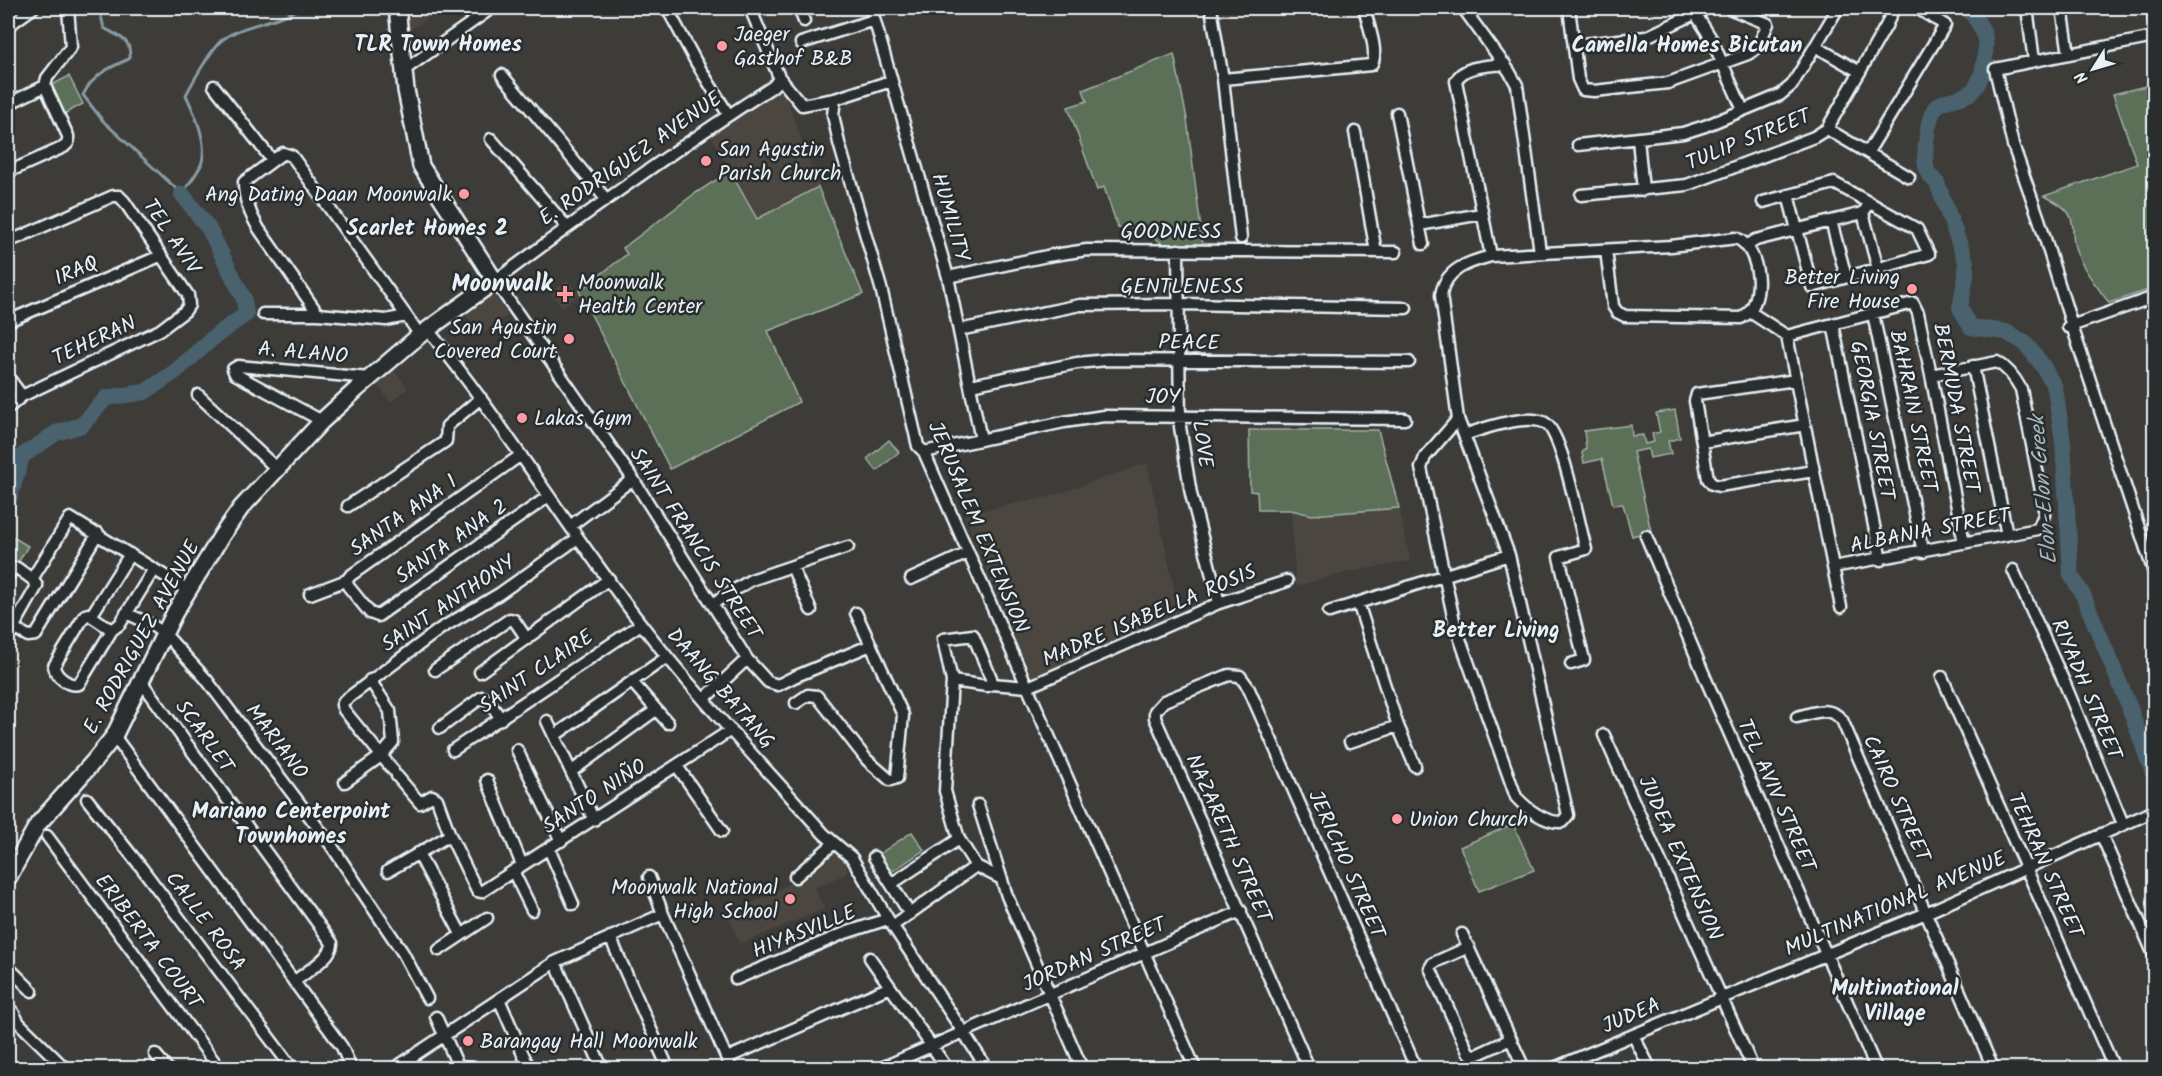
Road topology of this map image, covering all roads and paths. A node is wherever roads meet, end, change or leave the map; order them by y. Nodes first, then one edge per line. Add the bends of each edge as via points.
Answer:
1 (33, 8) edge
2 (68, 8) edge
3 (397, 8) edge
4 (492, 8) edge
5 (667, 8) edge
6 (750, 8) edge
7 (799, 8) edge
8 (871, 8) edge
9 (1211, 8) edge
10 (1364, 8) edge
11 (1463, 8) edge
12 (1569, 8) edge
13 (1729, 8) edge
14 (1838, 8) edge
15 (1894, 8) edge
16 (1917, 8) edge
17 (2028, 8) edge
18 (2062, 8) edge
19 (2153, 8) edge
20 (1699, 10) edge
21 (874, 20) junction
22 (2154, 20) edge
23 (804, 21) dead end
24 (8, 26) edge
25 (2154, 37) edge
26 (801, 43) dead end
27 (1574, 45) junction
28 (1815, 46) junction
29 (2069, 54) junction
30 (2034, 61) junction
31 (1724, 63) junction
32 (1505, 64) junction
33 (403, 71) junction
34 (1860, 72) junction
35 (502, 75) dead end
36 (779, 77) junction
37 (1223, 79) junction
38 (891, 81) junction
39 (45, 86) junction
40 (214, 86) dead end
41 (834, 99) junction
42 (8, 104) edge
43 (1743, 110) junction
44 (1397, 113) dead end
45 (728, 114) junction
46 (1827, 129) junction
47 (1355, 132) dead end
48 (491, 139) dead end
49 (1638, 139) junction
50 (1578, 145) dead end
51 (1868, 152) junction
52 (272, 160) junction
53 (8, 172) edge
54 (1909, 177) dead end
55 (1643, 190) junction
56 (1581, 195) dead end
57 (1788, 195) junction
58 (606, 199) junction
59 (1762, 202) dead end
60 (1866, 208) junction
61 (1481, 214) junction
62 (1831, 221) junction
63 (1419, 225) junction
64 (567, 227) junction
65 (1797, 229) junction
66 (1241, 238) dead end
67 (8, 242) edge
68 (1423, 244) dead end
69 (1748, 245) junction
70 (1178, 250) junction
71 (1606, 250) junction
72 (1376, 252) junction
73 (1396, 252) dead end
74 (1540, 252) junction
75 (160, 256) junction
76 (1491, 256) junction
77 (1878, 269) junction
78 (948, 277) junction
79 (1846, 278) junction
80 (495, 280) junction
81 (2154, 297) edge
82 (190, 300) joint
83 (1179, 304) junction
84 (1406, 308) dead end
85 (1750, 312) junction
86 (263, 314) dead end
87 (318, 314) junction
88 (1873, 315) junction
89 (406, 316) junction
90 (8, 321) edge
91 (1833, 324) junction
92 (2070, 326) junction
93 (959, 330) junction
94 (424, 333) junction
95 (1787, 336) junction
96 (1179, 361) junction
97 (1409, 363) dead end
98 (1973, 366) junction
99 (1931, 375) junction
100 (8, 377) edge
101 (369, 378) junction
102 (1796, 380) junction
103 (971, 385) junction
104 (198, 395) dead end
105 (22, 396) junction
106 (481, 398) junction
107 (9, 407) edge
108 (1179, 415) junction
109 (1405, 418) dead end
110 (1458, 418) junction
111 (322, 421) junction
112 (1805, 425) junction
113 (1464, 435) junction
114 (981, 440) junction
115 (1702, 442) junction
116 (924, 452) junction
117 (521, 455) junction
118 (277, 469) junction
119 (1814, 471) junction
120 (633, 479) junction
121 (549, 496) junction
122 (348, 506) dead end
123 (570, 526) junction
124 (98, 534) junction
125 (2007, 535) junction
126 (1646, 536) dead end
127 (578, 538) junction
128 (1964, 543) junction
129 (848, 547) dead end
130 (1923, 552) junction
131 (968, 553) junction
132 (130, 554) junction
133 (1509, 555) junction
134 (1881, 560) junction
135 (792, 567) junction
136 (1833, 567) junction
137 (154, 569) junction
138 (2013, 570) dead end
139 (2154, 573) edge
140 (8, 576) edge
141 (1445, 576) junction
142 (32, 579) junction
143 (609, 579) junction
144 (911, 579) dead end
145 (347, 580) junction
146 (1287, 580) dead end
147 (188, 590) junction
148 (310, 594) dead end
149 (1219, 603) junction
150 (1358, 603) junction
151 (712, 604) junction
152 (1841, 607) dead end
153 (811, 610) dead end
154 (1329, 612) dead end
155 (126, 613) junction
156 (856, 613) dead end
157 (91, 616) junction
158 (375, 616) joint
159 (641, 624) junction
160 (112, 630) junction
161 (11, 632) edge
162 (165, 634) junction
163 (527, 639) junction
164 (871, 645) junction
165 (667, 657) junction
166 (747, 659) junction
167 (1571, 664) dead end
168 (435, 670) dead end
169 (480, 672) dead end
170 (1240, 676) joint
171 (1942, 678) dead end
172 (370, 680) junction
173 (141, 681) junction
174 (952, 681) junction
175 (632, 682) junction
176 (992, 684) junction
177 (1028, 687) junction
178 (704, 699) junction
179 (796, 703) dead end
180 (656, 710) junction
181 (1797, 717) dead end
182 (501, 719) junction
183 (547, 722) dead end
184 (668, 723) dead end
185 (1398, 726) junction
186 (440, 728) dead end
187 (731, 730) junction
188 (1604, 735) dead end
189 (114, 736) junction
190 (554, 736) junction
191 (1350, 742) dead end
192 (453, 750) dead end
193 (517, 750) dead end
194 (381, 756) junction
195 (677, 766) junction
196 (1414, 766) dead end
197 (572, 771) junction
198 (488, 780) dead end
199 (345, 782) dead end
200 (87, 799) dead end
201 (978, 805) dead end
202 (2154, 811) edge
203 (594, 820) junction
204 (2123, 824) junction
205 (722, 831) dead end
206 (2101, 834) junction
207 (450, 835) junction
208 (47, 836) dead end
209 (959, 839) junction
210 (561, 842) junction
211 (834, 843) junction
212 (549, 849) junction
213 (418, 853) junction
214 (874, 857) dead end
215 (976, 866) junction
216 (2025, 867) junction
217 (518, 868) junction
218 (388, 871) dead end
219 (649, 877) dead end
220 (795, 877) dead end
221 (8, 878) edge
222 (1002, 879) junction
223 (891, 884) junction
224 (573, 904) dead end
225 (532, 910) dead end
226 (1241, 911) junction
227 (1926, 913) junction
228 (663, 914) junction
229 (910, 914) junction
230 (487, 918) dead end
231 (893, 921) junction
232 (461, 934) junction
233 (1462, 934) dead end
234 (610, 937) junction
235 (1469, 947) junction
236 (439, 950) dead end
237 (1146, 953) junction
238 (1826, 955) junction
239 (2154, 955) edge
240 (870, 958) dead end
241 (555, 962) junction
242 (8, 967) edge
243 (736, 979) dead end
244 (294, 982) junction
245 (890, 987) junction
246 (32, 991) dead end
247 (1049, 995) junction
248 (427, 998) dead end
249 (1722, 998) junction
250 (499, 999) junction
251 (8, 1008) edge
252 (436, 1017) dead end
253 (8, 1018) edge
254 (20, 1023) junction
255 (963, 1033) junction
256 (445, 1035) junction
257 (1633, 1035) junction
258 (1511, 1039) junction
259 (932, 1046) junction
260 (155, 1054) dead end
261 (726, 1058) junction
262 (1579, 1064) edge
263 (65, 1068) edge
264 (167, 1068) edge
265 (219, 1068) edge
266 (292, 1068) edge
267 (351, 1068) edge
268 (395, 1068) edge
269 (459, 1068) edge
270 (530, 1068) edge
271 (602, 1068) edge
272 (668, 1068) edge
273 (731, 1068) edge
274 (881, 1068) edge
275 (947, 1068) edge
276 (987, 1068) edge
277 (1082, 1068) edge
278 (1195, 1068) edge
279 (1309, 1068) edge
280 (1416, 1068) edge
281 (1524, 1068) edge
282 (1554, 1068) edge
283 (1650, 1068) edge
284 (1753, 1068) edge
285 (1876, 1068) edge
286 (1993, 1068) edge
287 (2114, 1068) edge

1 - 24 street
2 - 39 street via 71,47
3 - 33 main road
4 - 33 street
5 - 45 street
6 - 36 street
7 - 23 street
8 - 21 street, HUMILITY
9 - 37 street
10 - 37 street via 1375,53 1371,65
11 - 32 street
12 - 27 street
13 - 31 street via 1768,24 1757,48
14 - 28 street
15 - 34 street, TULIP STREET
16 - 51 street via 1945,25
17 - 30 street
18 - 29 street
19 - 22 street
20 - 27 street via 1646,37
20 - 31 street
21 - 26 street
21 - 38 street, HUMILITY
25 - 29 street
27 - 31 street via 1578,79 1583,90 1588,91 1668,83
28 - 34 street
28 - 43 street via 1787,90
29 - 30 street
30 - 92 street via 1995,69 2013,145
31 - 43 street
32 - 61 street via 1466,70 1456,81
32 - 74 street via 1519,92
33 - 80 main road via 421,166
34 - 46 street, TULIP STREET
35 - 58 street
36 - 41 street via 802,105
36 - 45 street, E. RODRIGUEZ AVENUE via 772,87
37 - 66 street
38 - 41 street
38 - 78 street, HUMILITY
39 - 42 street
39 - 53 street via 68,143
40 - 52 street
41 - 116 street, JERUSALEM EXTENSION via 839,143 881,288 917,444
43 - 49 street via 1683,133
44 - 63 street
45 - 58 street, E. RODRIGUEZ AVENUE
46 - 51 street
46 - 55 street, TULIP STREET via 1798,144 1687,185
47 - 72 street
48 - 64 street
49 - 50 street
49 - 55 street
51 - 54 street
52 - 87 street via 244,182 251,216
52 - 89 street, DAANG BATANG via 283,153 292,156
55 - 56 street, TULIP STREET
57 - 59 street
57 - 60 street via 1833,183
57 - 65 street
58 - 64 street, E. RODRIGUEZ AVENUE
60 - 62 street
60 - 77 street
60 - 77 street via 1917,229 1929,254
61 - 63 street
61 - 76 street
62 - 65 street
62 - 79 street
63 - 68 street
64 - 80 street, E. RODRIGUEZ AVENUE
65 - 69 street
65 - 79 street via 1812,287
67 - 75 street, TEL AVIV via 119,196
69 - 71 street via 1736,238
69 - 85 street via 1759,284 1758,297
70 - 72 street, GOODNESS
70 - 78 street, GOODNESS via 1087,250
70 - 83 street, LOVE
71 - 74 street
71 - 85 street via 1613,306 1621,314 1741,318
72 - 73 street, GOODNESS
74 - 76 street
75 - 82 street, TEL AVIV
75 - 90 street, IRAQ
76 - 110 street via 1456,269 1447,277 1442,290
77 - 79 street
78 - 93 street, HUMILITY
80 - 94 main road, E. RODRIGUEZ AVENUE
80 - 120 street, SAINT FRANCIS STREET
81 - 92 street
82 - 105 street, TEHERAN via 185,311 160,330
83 - 84 street, GENTLENESS
83 - 93 street, GENTLENESS via 1080,305
83 - 96 street, LOVE
85 - 95 street
86 - 87 street
87 - 89 street via 386,320
88 - 91 street, BERMUDA STREET
88 - 99 street, BERMUDA STREET via 1912,303 1918,313
88 - 130 street, BAHRAIN STREET
89 - 94 street, DAANG BATANG
91 - 95 street, BERMUDA STREET
91 - 134 street, GEORGIA STREET
92 - 139 street
93 - 103 street, HUMILITY
94 - 101 main road, E. RODRIGUEZ AVENUE
94 - 106 street, DAANG BATANG
95 - 102 street
96 - 97 street, PEACE
96 - 103 street, PEACE via 1091,361
96 - 108 street, LOVE
98 - 99 street, ALBANIA STREET
98 - 125 street
98 - 125 street, ALBANIA STREET via 1997,362 2005,366 2021,389 2044,506 2038,530
99 - 128 street, BERMUDA STREET
100 - 105 street
101 - 111 main road, E. RODRIGUEZ AVENUE
101 - 111 street, A. ALANO via 234,368 235,374
102 - 112 street
102 - 115 street via 1697,394
103 - 114 street, HUMILITY
104 - 118 street
105 - 107 street, TEHERAN
106 - 117 street, DAANG BATANG
106 - 122 street via 447,426 446,441
108 - 109 street, JOY
108 - 114 street, JOY via 1104,416
108 - 149 street, LOVE via 1191,494
110 - 113 street
110 - 141 street via 1425,457 1421,468
111 - 118 main road, E. RODRIGUEZ AVENUE
112 - 115 street
112 - 119 street
113 - 133 street
113 - 167 street via 1505,423 1533,421 1552,430 1570,479 1586,549 1559,556 1584,660
114 - 116 street, JOY
115 - 119 street via 1708,479 1715,486
116 - 131 street, JERUSALEM EXTENSION
117 - 121 street, DAANG BATANG
117 - 145 street, SANTA ANA 1
118 - 147 main road, E. RODRIGUEZ AVENUE via 241,508
119 - 136 street
120 - 123 street
120 - 151 street, SAINT FRANCIS STREET
121 - 123 street, DAANG BATANG
121 - 158 street, SANTA ANA 2
123 - 127 street, DAANG BATANG
124 - 132 street
124 - 142 street via 70,518
124 - 161 street via 36,635
125 - 128 street, ALBANIA STREET
126 - 238 street, TEL AVIV STREET
127 - 143 street, DAANG BATANG
127 - 172 street, SAINT ANTHONY
128 - 130 street, ALBANIA STREET
129 - 135 street
130 - 134 street, ALBANIA STREET
131 - 144 street
131 - 177 street, JERUSALEM EXTENSION
132 - 137 street
132 - 157 street
133 - 141 street
133 - 141 street via 1568,815 1562,822 1553,822 1526,808 1516,797 1455,625
134 - 136 street, ALBANIA STREET
135 - 151 street via 751,579
135 - 153 street
136 - 152 street
137 - 147 street
137 - 155 street
138 - 204 street, RIYADH STREET
140 - 142 street via 14,568
141 - 150 street
142 - 161 street via 37,589
143 - 159 street, DAANG BATANG
143 - 163 street
145 - 148 street
145 - 158 street, SANTA ANA 1
146 - 149 street, MADRE ISABELLA ROSIS
147 - 162 main road, E. RODRIGUEZ AVENUE
149 - 177 street, MADRE ISABELLA ROSIS
150 - 154 street
150 - 185 street
151 - 166 street, SAINT FRANCIS STREET
155 - 160 street
155 - 162 street, MARIANO
156 - 164 street
157 - 160 street
157 - 160 street via 85,615 54,666 57,675 70,684 79,684
159 - 165 street, DAANG BATANG
159 - 182 street, SAINT CLAIRE
162 - 173 main road, E. RODRIGUEZ AVENUE
162 - 248 street, MARIANO via 206,679 331,845 403,953
163 - 168 street via 514,620 509,620
163 - 169 street
164 - 166 street via 775,686
164 - 179 street via 903,715 895,780 871,764 817,696 808,694
165 - 175 street
165 - 178 street, DAANG BATANG
166 - 178 street, SAINT FRANCIS STREET
170 - 226 street, NAZARETH STREET via 1229,675 1164,701 1155,711 1155,718
170 - 280 street, JERICHO STREET
171 - 216 street, TEHRAN STREET
172 - 194 street via 387,705 391,719 393,742
172 - 194 street, SAINT ANTHONY via 342,705
173 - 189 main road, E. RODRIGUEZ AVENUE
173 - 244 street, SCARLET via 332,943 329,954
174 - 176 street
174 - 176 street via 943,639 970,634
174 - 209 street via 945,791
175 - 180 street
175 - 190 street
176 - 177 street
177 - 237 street, JERUSALEM EXTENSION
178 - 187 street, DAANG BATANG
180 - 184 street
180 - 197 street
181 - 227 street, CAIRO STREET via 1829,711 1842,720
182 - 186 street via 482,697
182 - 192 street, SAINT CLAIRE
183 - 190 street
185 - 191 street
185 - 196 street
187 - 195 street, SANTO NIÑO
187 - 211 street, DAANG BATANG
188 - 249 street, JUDEA EXTENSION
189 - 221 main road, E. RODRIGUEZ AVENUE via 42,819
189 - 244 street
190 - 197 street
193 - 210 street
194 - 199 street
194 - 207 street via 420,803 436,797
195 - 203 street, SANTO NIÑO
195 - 205 street
197 - 203 street
198 - 217 street
200 - 266 street, CALLE ROSA
201 - 222 street
202 - 204 street, MULTINATIONAL AVENUE
203 - 210 street, SANTO NIÑO
204 - 206 street, MULTINATIONAL AVENUE
206 - 216 street, MULTINATIONAL AVENUE
206 - 239 street
207 - 213 street
207 - 217 street, SANTO NIÑO via 477,891
208 - 265 street, ERIBERTA COURT
209 - 215 street
209 - 223 street
210 - 212 street, SANTO NIÑO
211 - 220 street
211 - 231 street, DAANG BATANG via 852,858
212 - 217 street, SANTO NIÑO
212 - 224 street
213 - 218 street
213 - 232 street
214 - 223 street
215 - 222 street
215 - 229 street, HIYASVILLE
216 - 227 street, MULTINATIONAL AVENUE
216 - 287 street, TEHRAN STREET
217 - 225 street
219 - 228 street
222 - 247 street
223 - 229 street
226 - 237 street, JORDAN STREET
226 - 279 street, NAZARETH STREET
227 - 238 street, MULTINATIONAL AVENUE
227 - 286 street, CAIRO STREET
228 - 234 street
228 - 261 street
229 - 231 street, HIYASVILLE
230 - 232 street
231 - 243 street, HIYASVILLE via 845,933
231 - 255 street, DAANG BATANG
232 - 236 street
233 - 235 street
234 - 241 street
234 - 272 street
235 - 258 street
235 - 258 street via 1430,968 1468,1052 1474,1056
237 - 247 street, JORDAN STREET
237 - 278 street, JERUSALEM EXTENSION
238 - 249 street, MULTINATIONAL AVENUE
238 - 285 street, TEL AVIV STREET
240 - 245 street
241 - 250 street
241 - 271 street
242 - 246 street
244 - 267 street via 342,1047
245 - 259 street
245 - 261 street
247 - 255 street, JORDAN STREET
247 - 277 street
249 - 257 street, JUDEA
249 - 284 street
250 - 256 street
250 - 270 street
251 - 254 street
252 - 256 street
253 - 254 street
254 - 263 street
255 - 259 street, JORDAN STREET
255 - 276 street, DAANG BATANG
256 - 268 street
256 - 269 street
257 - 262 street, JUDEA
257 - 283 street
258 - 281 street
259 - 274 street, JORDAN STREET
259 - 275 street
260 - 264 street
261 - 273 street
262 - 282 street, JUDEA

